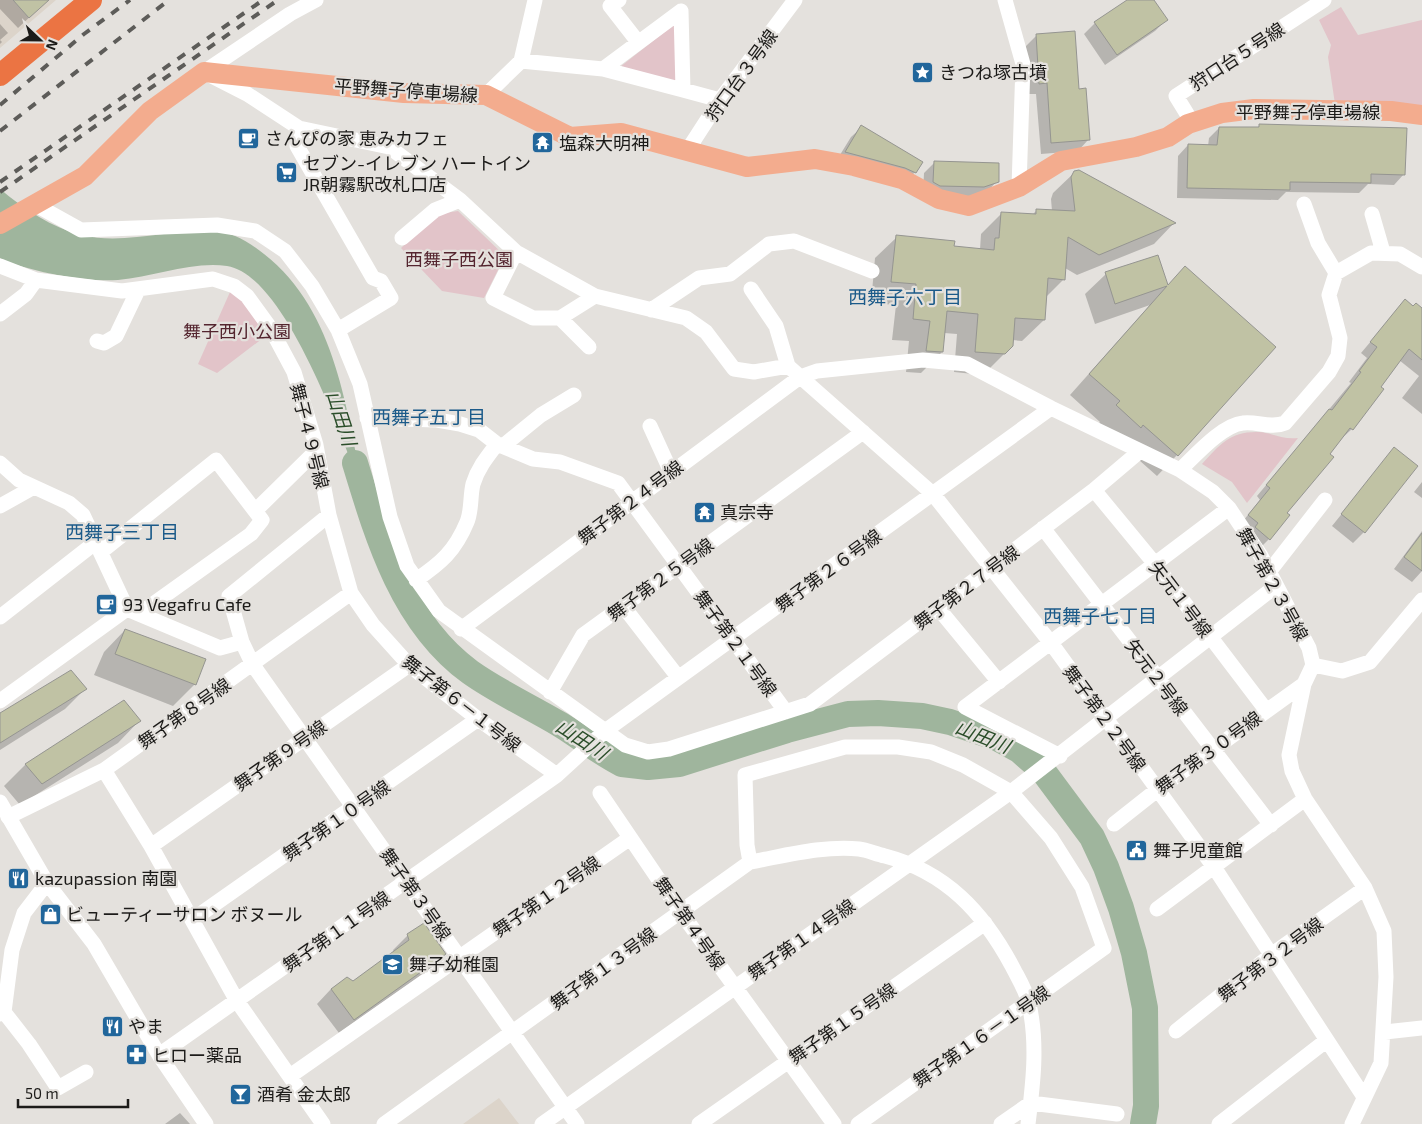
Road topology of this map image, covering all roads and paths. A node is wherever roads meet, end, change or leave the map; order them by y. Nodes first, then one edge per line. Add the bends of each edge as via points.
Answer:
1 (90, 0) edge
2 (316, 0) edge
3 (535, 0) edge
4 (618, 0) edge
5 (795, 0) edge
6 (1006, 0) edge
7 (1324, 0) edge
8 (638, 42) junction
9 (521, 61) junction
10 (603, 69) junction
11 (204, 72) junction
12 (0, 75) edge
13 (683, 90) junction
14 (486, 95) junction
15 (720, 100) junction
16 (1422, 115) edge
17 (1192, 122) junction
18 (299, 128) junction
19 (687, 151) junction
20 (1019, 187) junction
21 (460, 200) junction
22 (1304, 204) dead end
23 (36, 205) junction
24 (1372, 214) dead end
25 (0, 224) edge
26 (402, 238) dead end
27 (516, 252) junction
28 (1383, 252) junction
29 (0, 266) edge
30 (1422, 267) edge
31 (872, 271) dead end
32 (1336, 273) junction
33 (36, 280) junction
34 (751, 289) dead end
35 (138, 290) junction
36 (594, 296) junction
37 (651, 310) junction
38 (0, 314) edge
39 (560, 318) junction
40 (338, 330) junction
41 (97, 341) dead end
42 (589, 347) dead end
43 (788, 366) junction
44 (800, 377) junction
45 (574, 395) dead end
46 (1051, 408) junction
47 (367, 418) junction
48 (650, 426) dead end
49 (863, 432) junction
50 (500, 445) junction
51 (317, 450) junction
52 (1140, 451) junction
53 (0, 463) edge
54 (1180, 470) junction
55 (671, 472) junction
56 (34, 487) junction
57 (1094, 490) junction
58 (933, 494) junction
59 (1325, 500) dead end
60 (632, 501) junction
61 (0, 506) edge
62 (1229, 508) junction
63 (256, 510) junction
64 (329, 515) junction
65 (1043, 528) junction
66 (99, 547) junction
67 (1155, 564) junction
68 (680, 566) junction
69 (991, 568) junction
70 (1269, 572) junction
71 (416, 580) junction
72 (1276, 586) junction
73 (351, 593) junction
74 (1422, 600) edge
75 (1102, 604) junction
76 (623, 606) junction
77 (938, 608) junction
78 (133, 612) junction
79 (0, 617) edge
80 (460, 629) junction
81 (1211, 638) junction
82 (732, 640) junction
83 (242, 642) junction
84 (1051, 643) junction
85 (253, 665) junction
86 (409, 665) junction
87 (1313, 666) junction
88 (678, 677) junction
89 (1157, 677) junction
90 (999, 682) junction
91 (1304, 684) junction
92 (550, 692) junction
93 (0, 701) edge
94 (1266, 710) junction
95 (786, 712) junction
96 (478, 719) junction
97 (1106, 719) junction
98 (605, 731) junction
99 (305, 738) junction
100 (1213, 750) junction
101 (1060, 756) junction
102 (104, 770) junction
103 (556, 775) junction
104 (1157, 790) junction
105 (1011, 792) junction
106 (600, 793) dead end
107 (1305, 799) junction
108 (0, 802) edge
109 (355, 808) junction
110 (8, 817) junction
111 (1114, 824) dead end
112 (1271, 826) junction
113 (630, 838) junction
114 (151, 846) junction
115 (750, 862) junction
116 (910, 863) junction
117 (1214, 867) junction
118 (407, 882) junction
119 (46, 883) junction
120 (1365, 888) junction
121 (1157, 909) dead end
122 (680, 911) junction
123 (192, 920) junction
124 (985, 923) junction
125 (1271, 955) junction
126 (459, 956) junction
127 (735, 986) junction
128 (237, 1001) junction
129 (1029, 1003) junction
130 (2, 1013) edge
131 (1422, 1028) edge
132 (1176, 1031) dead end
133 (1385, 1032) junction
134 (514, 1033) junction
135 (1327, 1040) junction
136 (159, 1055) junction
137 (789, 1060) junction
138 (86, 1072) dead end
139 (290, 1076) junction
140 (1364, 1097) junction
141 (1031, 1104) junction
142 (566, 1108) junction
143 (1118, 1114) dead end
144 (206, 1124) edge
145 (323, 1124) edge
146 (384, 1124) edge
147 (542, 1124) edge
148 (577, 1124) edge
149 (699, 1124) edge
150 (834, 1124) edge
151 (858, 1124) edge
152 (1001, 1124) edge
153 (1028, 1124) edge
154 (1219, 1124) edge
155 (1352, 1124) edge

1 - 12 highway
2 - 11 street
3 - 9 street
4 - 8 street via 610,6
5 - 15 street, 狩口台３号線
6 - 20 street via 1023,64
7 - 17 street, 狩口台５号線 via 1176,96
8 - 10 street
8 - 13 street via 681,11
9 - 10 street
9 - 14 street
10 - 13 street
11 - 14 main road, 平野舞子停車場線 via 404,93
11 - 18 street via 247,94
11 - 23 main road via 150,111 85,176
13 - 15 street
14 - 19 main road, 平野舞子停車場線 via 570,137 621,133
15 - 19 street, 狩口台３号線
16 - 17 main road, 平野舞子停車場線 via 1391,111 1254,109 1222,113
17 - 20 main road, 平野舞子停車場線 via 1168,137 1136,147 1061,161
18 - 21 street via 389,146
18 - 40 street via 297,146 373,278 382,281 391,298
19 - 20 main road, 平野舞子停車場線 via 746,167 815,160 854,166 902,178 939,198 969,206
21 - 26 street via 435,210
21 - 27 street
22 - 32 street via 1318,244
23 - 25 main road
23 - 40 street, 舞子第２７号線 via 81,230 217,224 255,231 285,251 312,286
24 - 28 street
27 - 36 street
27 - 39 street via 493,298 533,318
28 - 30 street via 1400,254
28 - 32 street via 1371,253
29 - 33 street, 舞子４９号線
31 - 37 street via 794,241 769,244 730,274 699,278
32 - 54 street via 1329,295 1340,338 1338,356 1329,372 1285,423 1277,427 1242,423 1228,428
33 - 35 street, 舞子４９号線 via 122,291
33 - 38 street via 26,294
34 - 43 street via 776,326
35 - 41 street via 116,336 104,343
35 - 51 street, 舞子４９号線 via 213,279 234,286 247,296 294,372
36 - 37 street
36 - 39 street
37 - 43 street via 686,318 706,332 734,369 754,372
39 - 42 street
40 - 47 street, 舞子第２７号線 via 360,384
43 - 44 street, 舞子第２２号線
44 - 46 street, 舞子第２３号線 via 817,371 922,360 967,364
44 - 49 street, 舞子第２２号線
44 - 55 street, 舞子第２４号線
45 - 50 street
46 - 52 street, 舞子第２３号線
46 - 58 street, 舞子第２６号線
47 - 50 street, 舞子第２１号線 via 460,424 479,430
47 - 71 street, 舞子第２７号線 via 390,517 407,566
48 - 55 street
49 - 58 street, 舞子第２２号線
49 - 68 street, 舞子第２５号線
50 - 60 street, 舞子第２１号線 via 532,459 560,462 618,483
50 - 71 street via 480,465 473,484 467,521 443,561
51 - 63 street
51 - 64 street, 舞子４９号線
52 - 54 street, 舞子第２３号線
52 - 57 street, 舞子第２７号線
53 - 56 street via 19,480
54 - 62 street, 舞子第２３号線 via 1213,492
55 - 60 street, 舞子第２４号線
56 - 61 street
56 - 66 street via 69,503 83,515
57 - 65 street, 舞子第２７号線
57 - 67 street, 矢元１号線
58 - 69 street, 舞子第２２号線
58 - 82 street, 舞子第２６号線
59 - 70 street
60 - 68 street, 舞子第２１号線
60 - 80 street, 舞子第２４号線
62 - 67 street
62 - 70 street, 舞子第２３号線
63 - 66 street via 216,460
63 - 78 street via 262,520 250,534
64 - 73 street, 舞子第６－１号線
64 - 83 street, 舞子第３号線 via 229,596
65 - 69 street, 舞子第２７号線
65 - 75 street, 矢元２号線
66 - 78 street
66 - 79 street
67 - 75 street
67 - 81 street, 矢元１号線
68 - 76 street, 舞子第２５号線
68 - 82 street, 舞子第２１号線
69 - 77 street, 舞子第２７号線
69 - 84 street, 舞子第２２号線
70 - 72 street, 舞子第２３号線
71 - 80 street, 舞子第２７号線 via 439,611
72 - 81 street, 舞子第１４号線
72 - 87 street, 舞子第２３号線 via 1309,648
73 - 85 street, 舞子第８号線
73 - 86 street, 舞子第６－１号線 via 373,625
74 - 87 street via 1370,662 1342,671
75 - 84 street
75 - 89 street, 矢元２号線
76 - 88 street
76 - 92 street, 舞子第２５号線 via 583,635
77 - 90 street
77 - 95 street, 舞子第２７号線 via 810,704
78 - 83 street via 220,648
78 - 93 street
80 - 92 street, 舞子第２７号線
81 - 89 street, 舞子第１４号線
81 - 94 street, 矢元１号線
82 - 88 street, 舞子第２６号線
82 - 95 street, 舞子第２１号線
83 - 85 street, 舞子第３号線
84 - 90 street
84 - 97 street, 舞子第２２号線
85 - 99 street, 舞子第３号線
85 - 102 street, 舞子第８号線
86 - 96 street, 舞子第６－１号線
86 - 99 street, 舞子第９号線
87 - 91 street
88 - 98 street, 舞子第２６号線
89 - 97 street, 舞子第１４号線
89 - 100 street, 矢元２号線
90 - 101 street via 965,707
91 - 94 street, 舞子第３０号線
91 - 107 street via 1289,755 1292,771
92 - 98 street, 舞子第２７号線
94 - 100 street, 舞子第３０号線
95 - 98 street, 舞子第２７号線 via 669,749 648,752 625,745
96 - 103 street, 舞子第６－１号線
96 - 109 street, 舞子第１０号線
97 - 101 street, 舞子第１４号線
97 - 104 street, 舞子第２２号線
98 - 103 street, 舞子第１１号線
99 - 109 street, 舞子第３号線
99 - 114 street, 舞子第９号線
100 - 104 street, 舞子第３０号線
100 - 112 street, 矢元２号線
101 - 105 street, 舞子第１４号線
102 - 110 street, 舞子第８号線
102 - 114 street
103 - 118 street, 舞子第１１号線
104 - 111 street, 舞子第３０号線
104 - 117 street, 舞子第２２号線
105 - 115 street via 931,752 898,747 845,748 745,775
105 - 116 street, 舞子第１４号線
105 - 129 street, 舞子第１６－１号線 via 1051,838 1082,887 1104,948
106 - 113 street, 舞子第４号線
107 - 112 street
107 - 120 street
108 - 110 street
109 - 118 street, 舞子第３号線
109 - 123 street, 舞子第１０号線
110 - 119 street
112 - 117 street
113 - 122 street, 舞子第４号線
113 - 126 street, 舞子第１２号線
114 - 123 street
115 - 116 street via 808,852 859,849
115 - 122 street, 舞子第１３号線
116 - 124 street via 940,880
116 - 127 street, 舞子第１４号線
117 - 121 street
117 - 125 street, 舞子第２２号線
118 - 126 street, 舞子第３号線
118 - 128 street, 舞子第１１号線
119 - 130 street via 24,913 12,950
119 - 136 street via 94,944
120 - 125 street, 舞子第３２号線
120 - 133 street via 1384,932
122 - 127 street, 舞子第４号線
122 - 134 street, 舞子第１３号線
123 - 128 street
124 - 129 street via 1001,945
124 - 137 street, 舞子第１５号線
125 - 132 street, 舞子第３２号線
125 - 135 street, 舞子第２２号線
126 - 134 street, 舞子第３号線
126 - 139 street, 舞子第１２号線
127 - 137 street, 舞子第４号線
127 - 142 street, 舞子第１４号線
128 - 136 street, 舞子第１１号線
128 - 139 street
129 - 141 street via 1035,1051
129 - 151 street, 舞子第１６－１号線
130 - 138 street via 30,1044 58,1088
131 - 133 street
133 - 140 street via 1381,1063
134 - 142 street, 舞子第３号線
134 - 146 street, 舞子第１３号線
135 - 140 street, 舞子第２２号線
135 - 154 street
136 - 144 street
137 - 149 street, 舞子第１５号線
137 - 150 street, 舞子第４号線
139 - 145 street
140 - 155 street
141 - 143 street
141 - 152 street
141 - 153 street
142 - 147 street, 舞子第１４号線
142 - 148 street, 舞子第３号線

